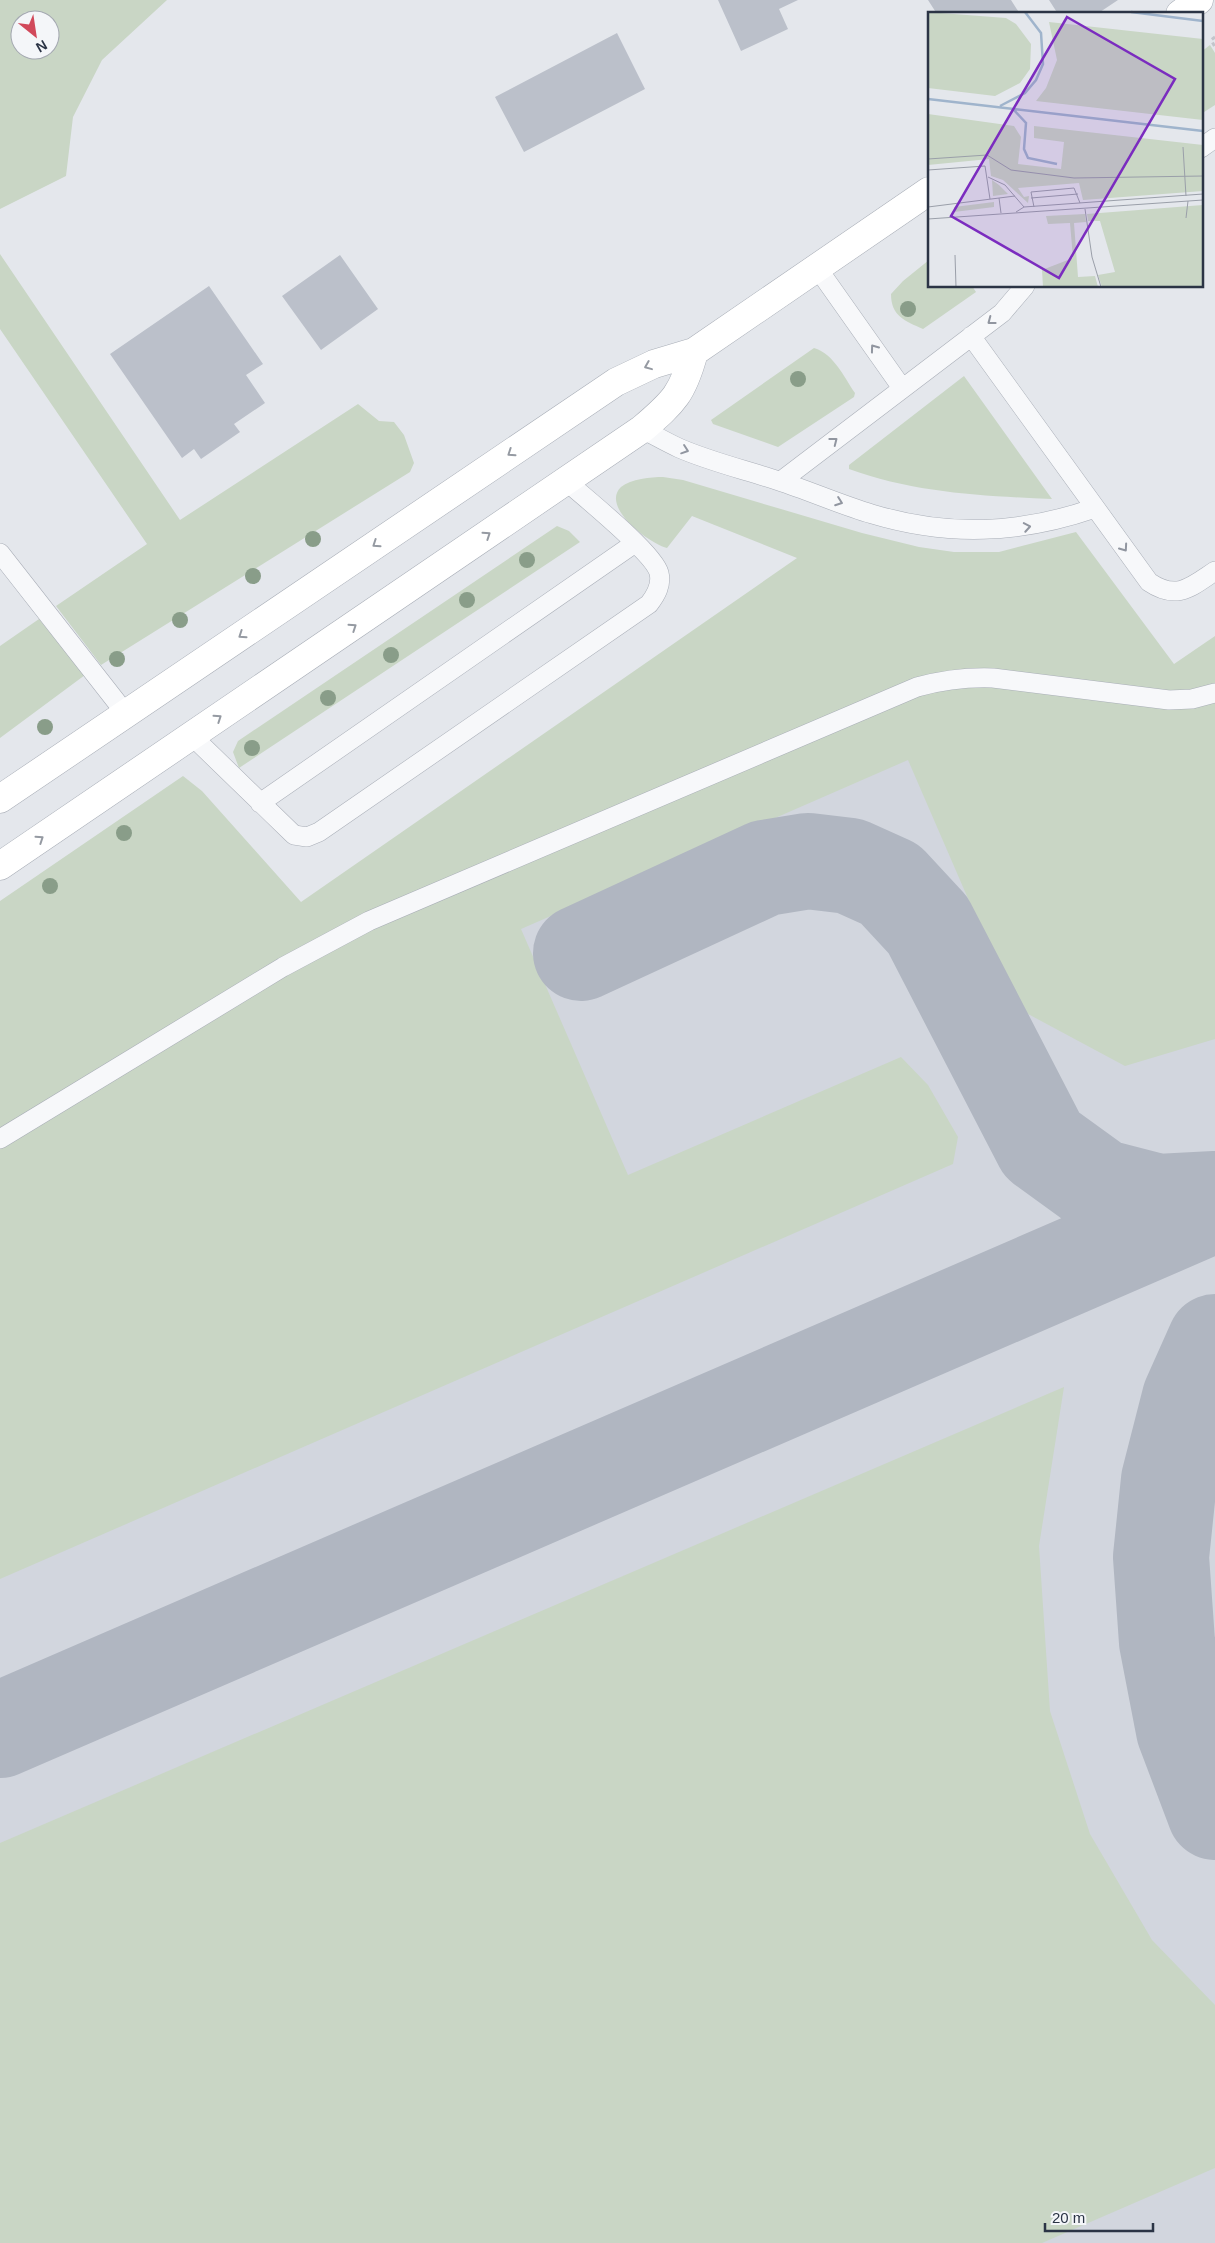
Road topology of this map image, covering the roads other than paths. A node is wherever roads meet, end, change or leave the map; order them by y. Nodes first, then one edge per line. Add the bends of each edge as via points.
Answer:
1 (1199, 0) edge
2 (1183, 12) edge
3 (1215, 138) edge
4 (1202, 147) edge
5 (928, 191) edge
6 (818, 269) junction
7 (1023, 288) edge
8 (971, 336) junction
9 (694, 352) junction
10 (902, 388) junction
11 (642, 429) junction
12 (566, 481) junction
13 (781, 481) junction
14 (1095, 508) junction
15 (635, 543) junction
16 (0, 553) edge
17 (1215, 571) edge
18 (1215, 693) edge
19 (126, 714) junction
20 (192, 736) junction
21 (0, 799) edge
22 (260, 803) junction
23 (0, 866) edge
24 (0, 1139) edge

1 - 2 street
3 - 4 lane
5 - 6 street
6 - 9 street
10 -> 6 lane
7 -> 8 lane via 1002,313
8 - 10 lane
8 - 14 lane
9 - 11 street via 680,392
9 -> 19 street via 654,364 616,382
13 -> 10 lane
11 - 12 street
11 -> 13 lane via 679,448
12 - 15 lane
20 -> 12 street
13 -> 14 lane via 872,514 946,528 1019,528 1071,517
14 -> 17 lane via 1149,582 1157,588 1187,590
15 - 22 lane
15 - 22 lane via 648,555 659,573 658,592 649,604 318,832 307,837 294,835
16 - 19 lane
18 - 24 lane via 1169,700 968,677 917,687 369,921 283,967
19 - 21 street
20 - 22 lane
23 -> 20 street

